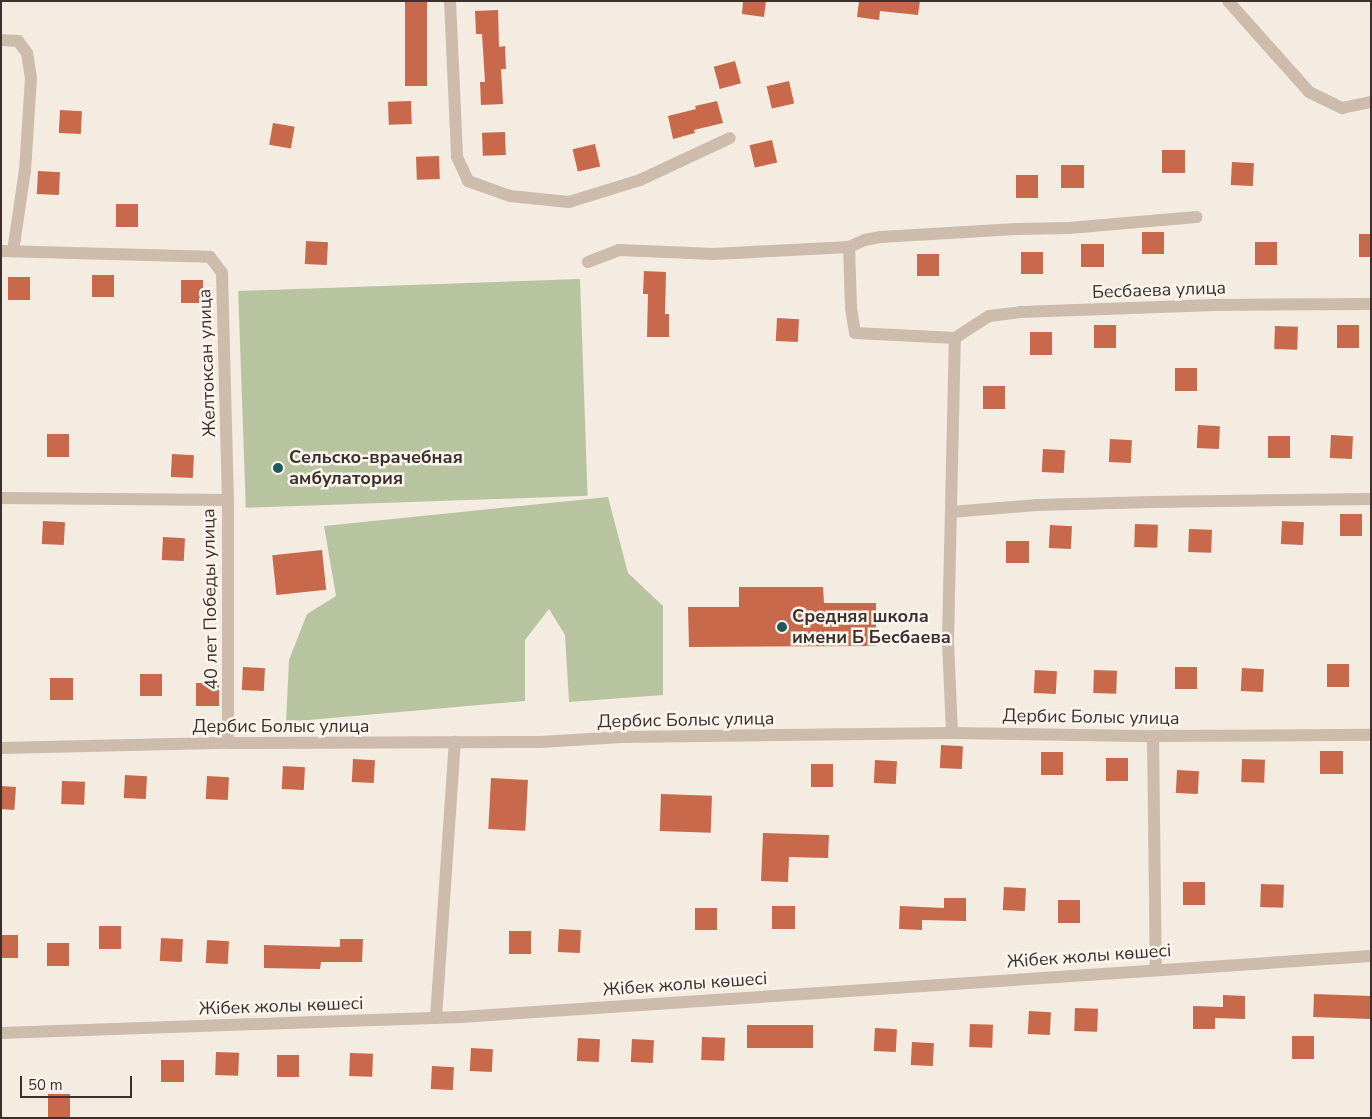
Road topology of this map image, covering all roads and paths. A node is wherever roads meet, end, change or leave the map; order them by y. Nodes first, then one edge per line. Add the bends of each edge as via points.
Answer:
1 (450, 1) edge
2 (1228, 1) edge
3 (1, 40) edge
4 (1371, 102) edge
5 (730, 138) dead end
6 (1197, 217) dead end
7 (849, 247) junction
8 (7, 251) edge
9 (588, 262) dead end
10 (1371, 304) edge
11 (955, 338) junction
12 (1, 498) edge
13 (1371, 499) edge
14 (228, 500) junction
15 (951, 512) junction
16 (952, 733) junction
17 (1371, 735) edge
18 (1153, 736) junction
19 (455, 742) junction
20 (228, 743) junction
21 (1, 748) edge
22 (1371, 956) edge
23 (1156, 969) junction
24 (436, 1018) junction
25 (1, 1033) edge

1 - 5 street via 458,157 468,180 510,196 569,202 640,180
2 - 4 street via 1309,92 1342,108
3 - 8 street via 18,41 27,53 31,78 25,170
6 - 7 street via 881,238
7 - 9 street via 714,254 619,250
7 - 11 street via 855,333
8 - 14 street, Желтоксан улица via 210,257 222,273
10 - 11 street, Бесбаева улица via 1215,305 1021,312 989,316
11 - 15 street
12 - 14 street, 40 лет Победы улица
13 - 15 street via 1153,502
14 - 20 street, 40 лет Победы улица
15 - 16 street via 948,640
16 - 18 street, Дербис Болыс улица
16 - 19 street, Дербис Болыс улица
17 - 18 street, Дербис Болыс улица
18 - 23 street
19 - 20 street, Дербис Болыс улица
19 - 24 street
20 - 21 street, Дербис Болыс улица
22 - 23 street, Жібек жолы көшесі
23 - 24 street, Жібек жолы көшесі
24 - 25 street, Жібек жолы көшесі

